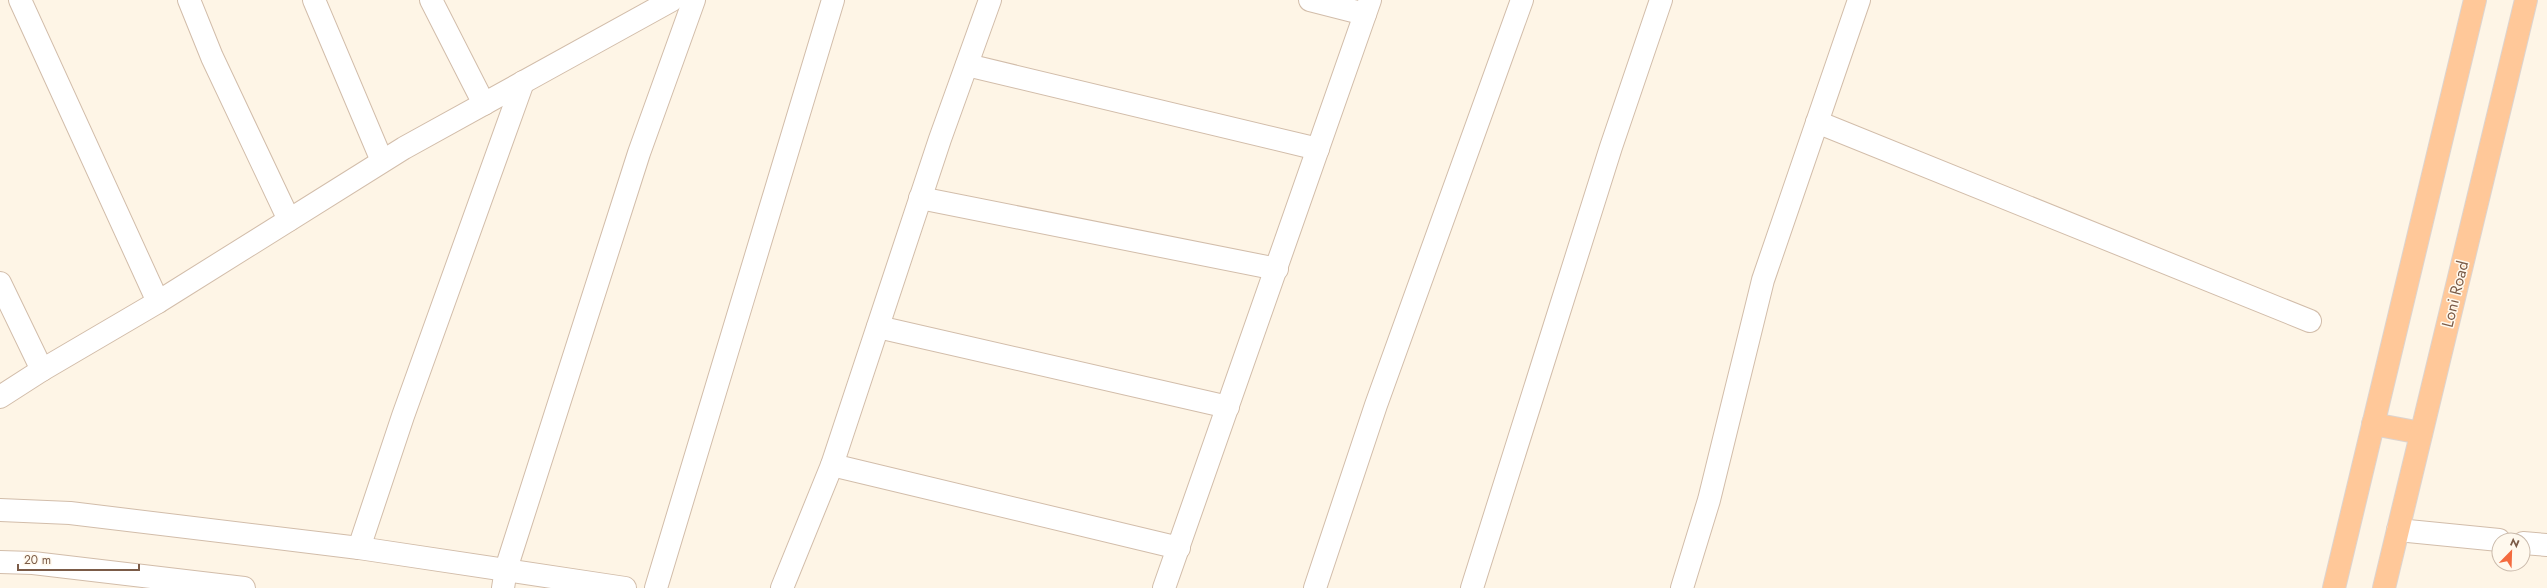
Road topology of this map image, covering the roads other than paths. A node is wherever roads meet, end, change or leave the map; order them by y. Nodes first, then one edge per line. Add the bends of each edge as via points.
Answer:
1 (20, 0) edge
2 (189, 0) edge
3 (314, 0) edge
4 (431, 0) edge
5 (672, 0) edge
6 (694, 0) edge
7 (833, 0) edge
8 (990, 0) edge
9 (1310, 0) edge
10 (1522, 0) edge
11 (1661, 0) edge
12 (1859, 0) edge
13 (2475, 0) edge
14 (2526, 0) edge
15 (1367, 7) edge
16 (967, 65) junction
17 (523, 82) junction
18 (484, 104) junction
19 (1817, 122) junction
20 (1318, 149) junction
21 (382, 161) junction
22 (920, 198) junction
23 (289, 220) junction
24 (1277, 269) junction
25 (0, 283) edge
26 (158, 302) junction
27 (2310, 321) dead end
28 (878, 327) junction
29 (42, 370) junction
30 (0, 397) edge
31 (1228, 407) junction
32 (2373, 424) junction
33 (2421, 433) junction
34 (832, 465) junction
35 (0, 510) edge
36 (2398, 530) junction
37 (2491, 539) edge
38 (2531, 544) edge
39 (2547, 545) edge
40 (359, 548) junction
41 (1178, 548) junction
42 (0, 562) edge
43 (504, 579) edge
44 (244, 588) edge
45 (625, 588) edge
46 (656, 588) edge
47 (782, 588) edge
48 (1164, 588) edge
49 (1315, 588) edge
50 (1472, 588) edge
51 (1682, 588) edge
52 (2334, 588) edge
53 (2384, 588) edge

1 - 26 street
2 - 23 street via 212,57
3 - 21 street
4 - 18 street
5 - 17 street
6 - 43 street via 638,153
7 - 46 street
8 - 16 street
9 - 15 street
10 - 49 street via 1376,405
11 - 50 street via 1611,147
12 - 19 street
13 - 32 highway
14 - 33 highway, Loni Road
15 - 20 street
16 - 20 street
16 - 22 street
17 - 18 street
17 - 40 street via 403,416
18 - 21 street
19 - 27 street
19 - 51 street via 1763,280 1709,500
20 - 24 street
21 - 23 street
22 - 24 street
22 - 28 street
23 - 26 street
24 - 31 street
25 - 29 street
26 - 29 street
28 - 31 street
28 - 34 street
29 - 30 street
31 - 41 street
32 - 33 highway
32 - 52 highway
33 - 36 highway, Loni Road
34 - 41 street
34 - 47 street
35 - 40 street via 70,513
36 - 37 street
36 - 53 highway, Loni Road
38 - 39 street
40 - 43 street
41 - 48 street
42 - 44 street via 33,563
43 - 45 street

